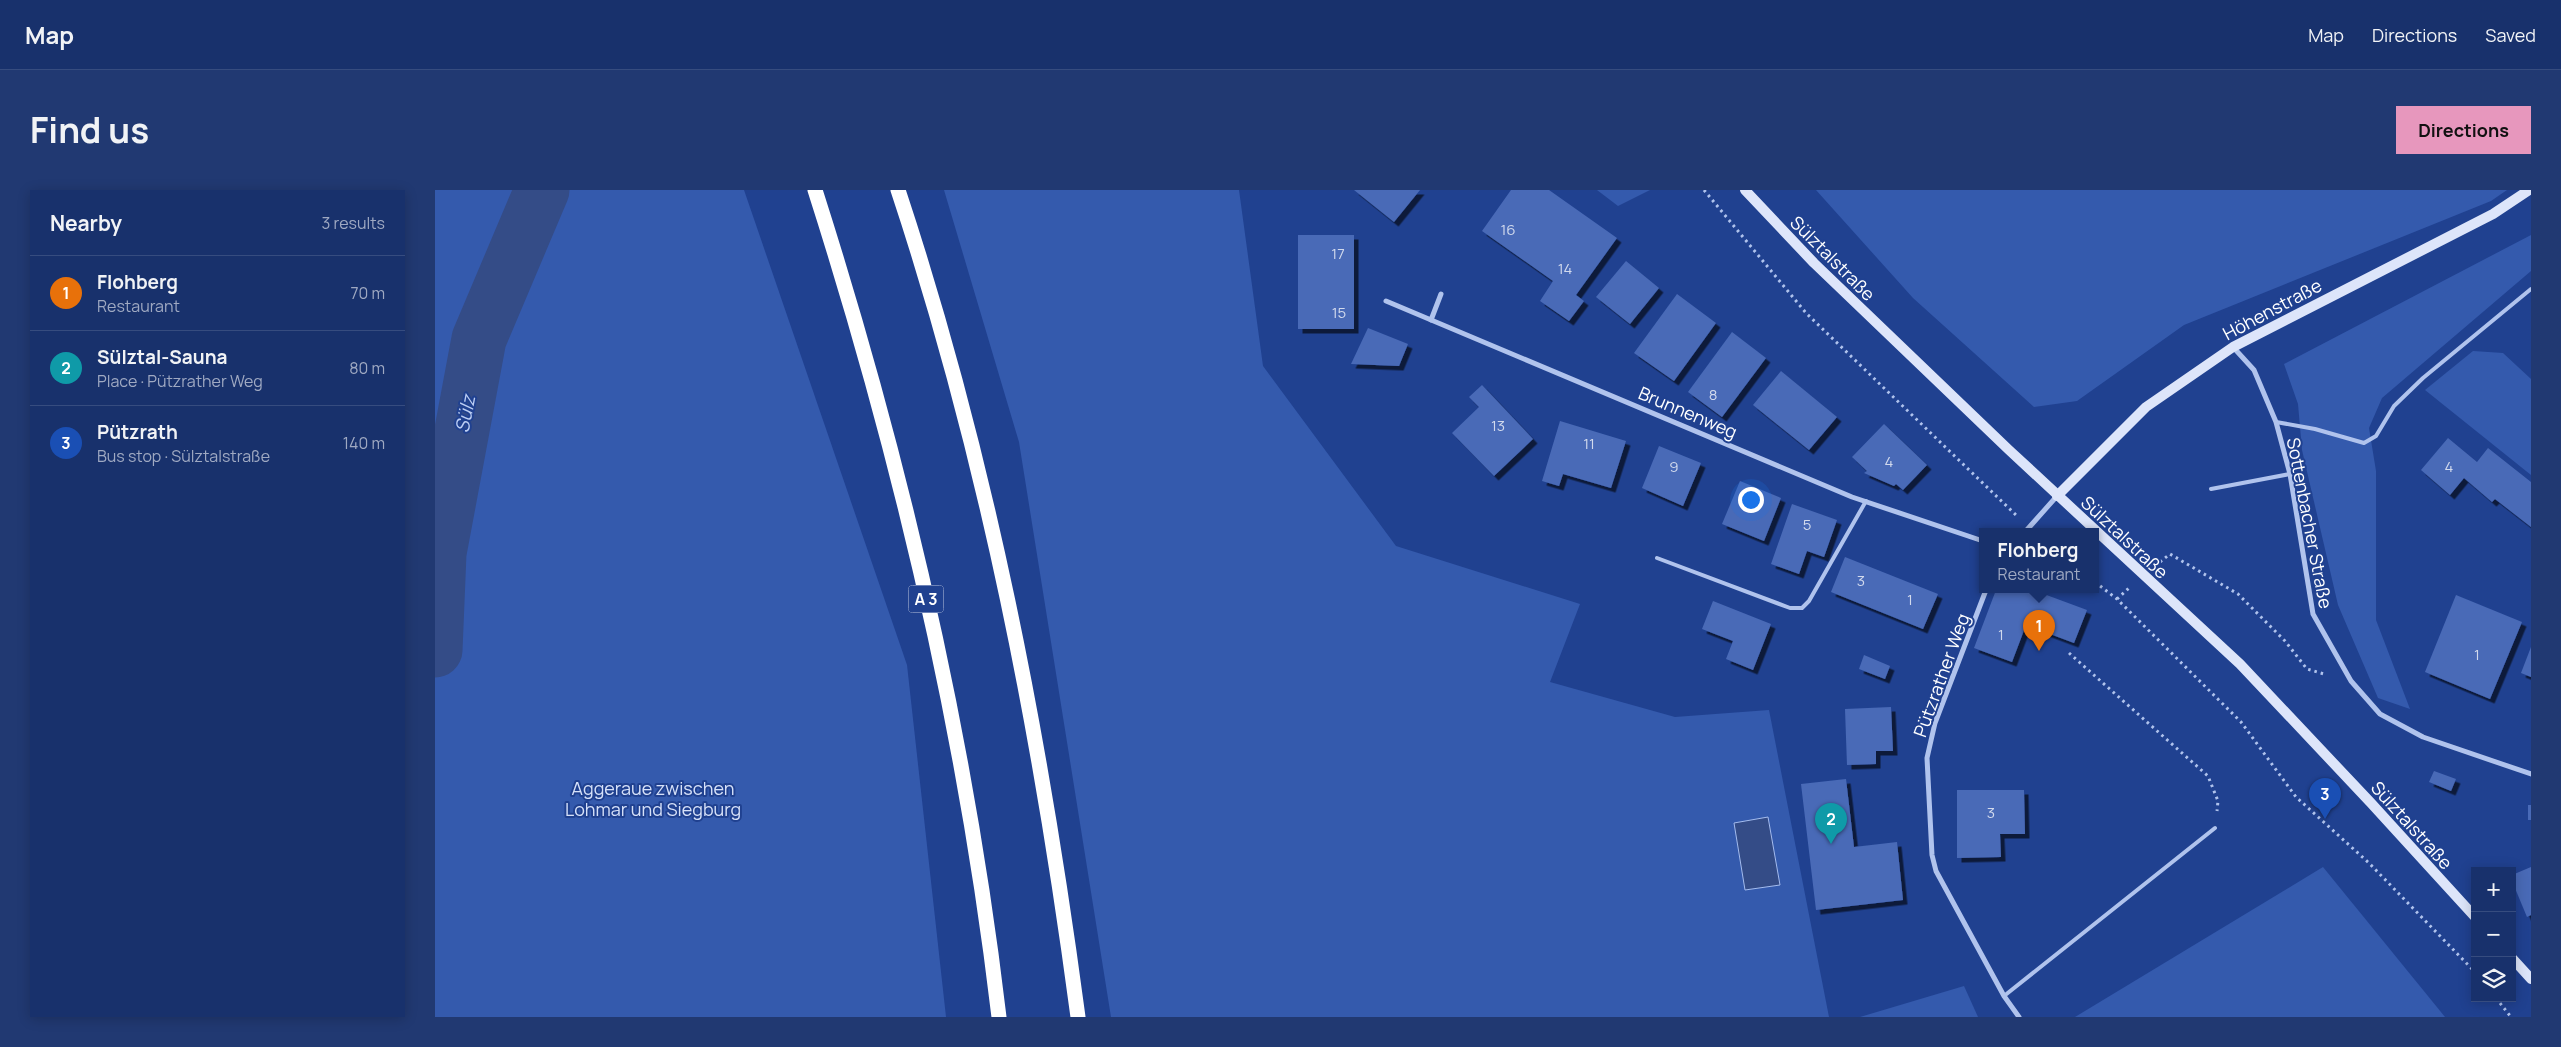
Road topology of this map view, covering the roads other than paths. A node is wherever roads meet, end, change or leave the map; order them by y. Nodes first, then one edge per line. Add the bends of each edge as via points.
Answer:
1 (815, 190) edge
2 (898, 190) edge
3 (1745, 190) edge
4 (2529, 190) edge
5 (2531, 289) edge
6 (1441, 294) dead end
7 (1386, 301) dead end
8 (1431, 320) junction
9 (2233, 347) junction
10 (2275, 422) junction
11 (2290, 474) junction
12 (2211, 489) dead end
13 (2057, 496) junction
14 (1865, 501) junction
15 (2029, 528) edge
16 (2091, 528) edge
17 (2099, 535) edge
18 (1979, 540) edge
19 (1657, 558) dead end
20 (1985, 593) edge
21 (2531, 774) edge
22 (2215, 828) road end
23 (2471, 913) edge
24 (2516, 962) edge
25 (2531, 979) edge
26 (2005, 996) junction
27 (999, 1017) edge
28 (1078, 1017) edge
29 (2019, 1017) edge

1 - 27 highway, A 3 via 851,304 907,513 954,725 990,939
2 - 28 highway via 970,438 1019,652 1058,867
3 - 13 main road, Sülztalstraße via 1814,263
4 - 9 main road, Höhenstraße via 2493,214
5 - 10 lane via 2423,378 2394,406 2375,436 2364,443
6 - 8 street
7 - 8 street, Brunnenweg
8 - 14 street, Brunnenweg
9 - 10 street, Sottenbacher Straße via 2255,370
9 - 13 main road, Höhenstraße via 2146,407
10 - 11 street, Sottenbacher Straße
11 - 12 lane
11 - 21 street, Sottenbacher Straße via 2313,614 2351,681 2380,714 2423,737
13 - 15 street
13 - 16 main road, Sülztalstraße
14 - 18 street, Brunnenweg
14 - 19 lane via 1802,608 1790,608
17 - 23 main road, Sülztalstraße via 2239,664
20 - 26 street, Pützrather Weg via 1935,723 1927,758 1932,855 1936,871
22 - 26 lane
24 - 25 main road
26 - 29 street, Pützrather Weg

